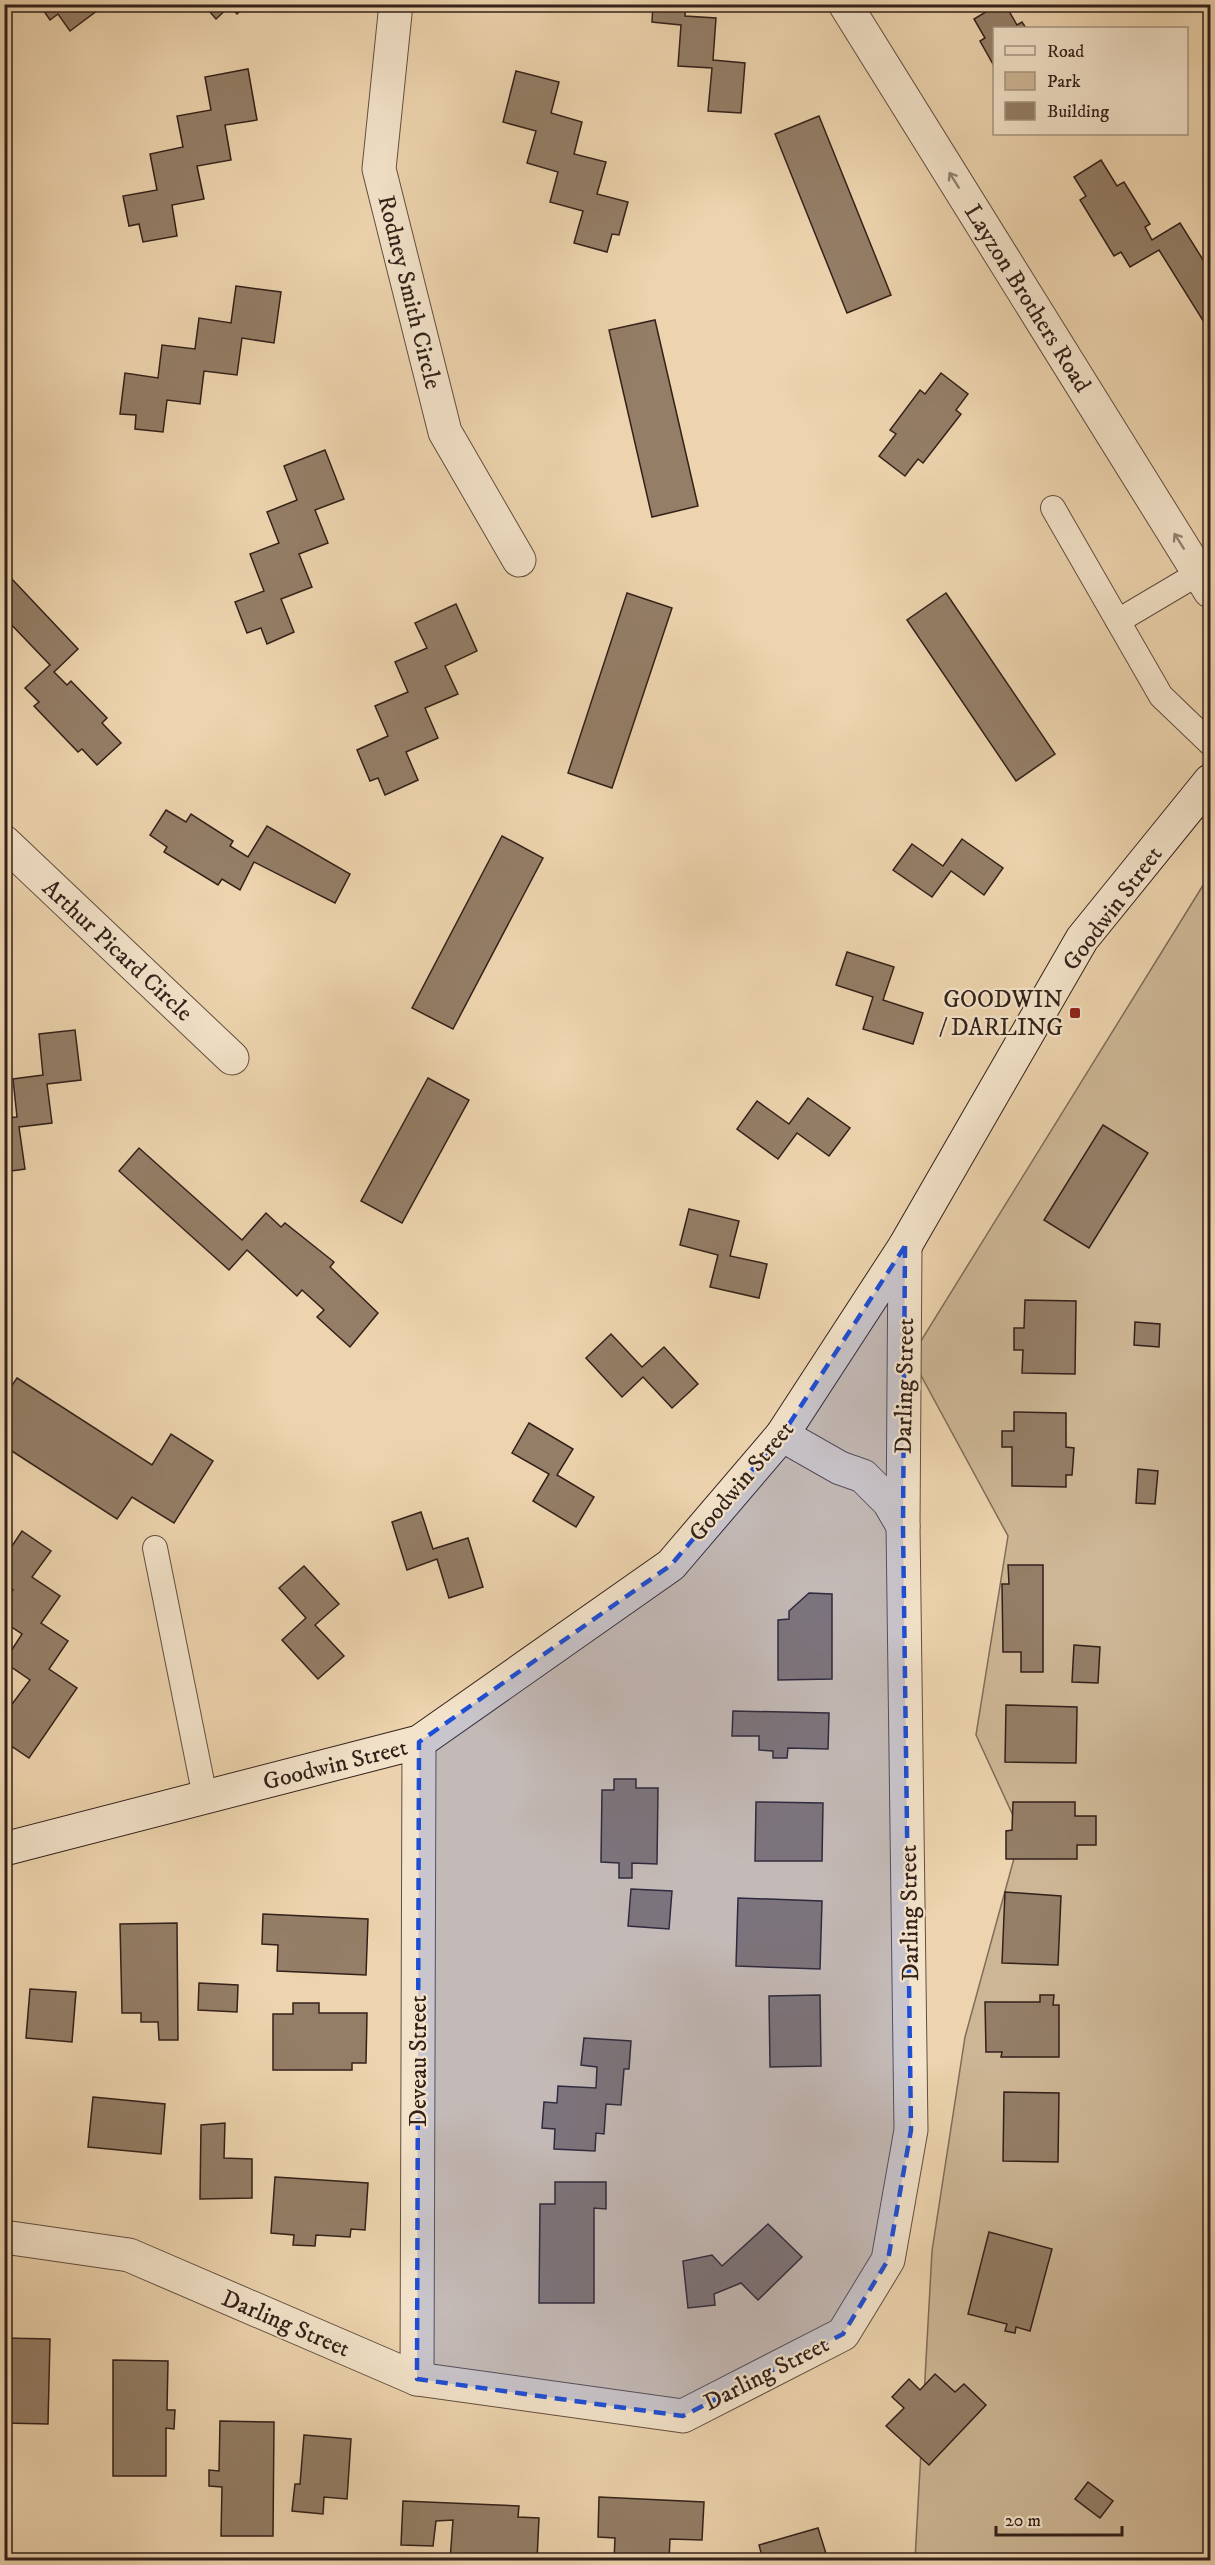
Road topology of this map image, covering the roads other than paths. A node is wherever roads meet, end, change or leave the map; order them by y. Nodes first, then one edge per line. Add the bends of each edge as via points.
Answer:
1 (396, 4) edge
2 (845, 4) edge
3 (1053, 508) dead end
4 (519, 560) dead end
5 (1205, 582) edge
6 (1118, 621) junction
7 (1210, 743) edge
8 (1210, 781) edge
9 (4, 842) edge
10 (232, 1058) dead end
11 (905, 1246) junction
12 (782, 1435) junction
13 (903, 1526) junction
14 (155, 1548) dead end
15 (419, 1742) junction
16 (205, 1797) junction
17 (4, 1848) edge
18 (4, 2237) edge
19 (417, 2379) junction

1 - 4 street, Rodney Smith Circle via 379,169 446,432
5 -> 2 street, Layzon Brothers Road
3 - 6 lane
5 - 6 lane
6 - 7 lane via 1161,696
8 - 11 street, Goodwin Street via 1082,939
9 - 10 street, Arthur Picard Circle
11 - 12 street, Goodwin Street
11 - 13 street, Darling Street
12 - 13 street, Darling Street via 840,1468 863,1476 890,1502
12 - 15 street, Goodwin Street via 671,1564
13 - 19 street, Darling Street via 910,2130 888,2260 843,2334 683,2416
14 - 16 lane
15 - 16 street, Goodwin Street
15 - 19 street, Deveau Street
16 - 17 street, Goodwin Street
18 - 19 street, Darling Street via 129,2254

